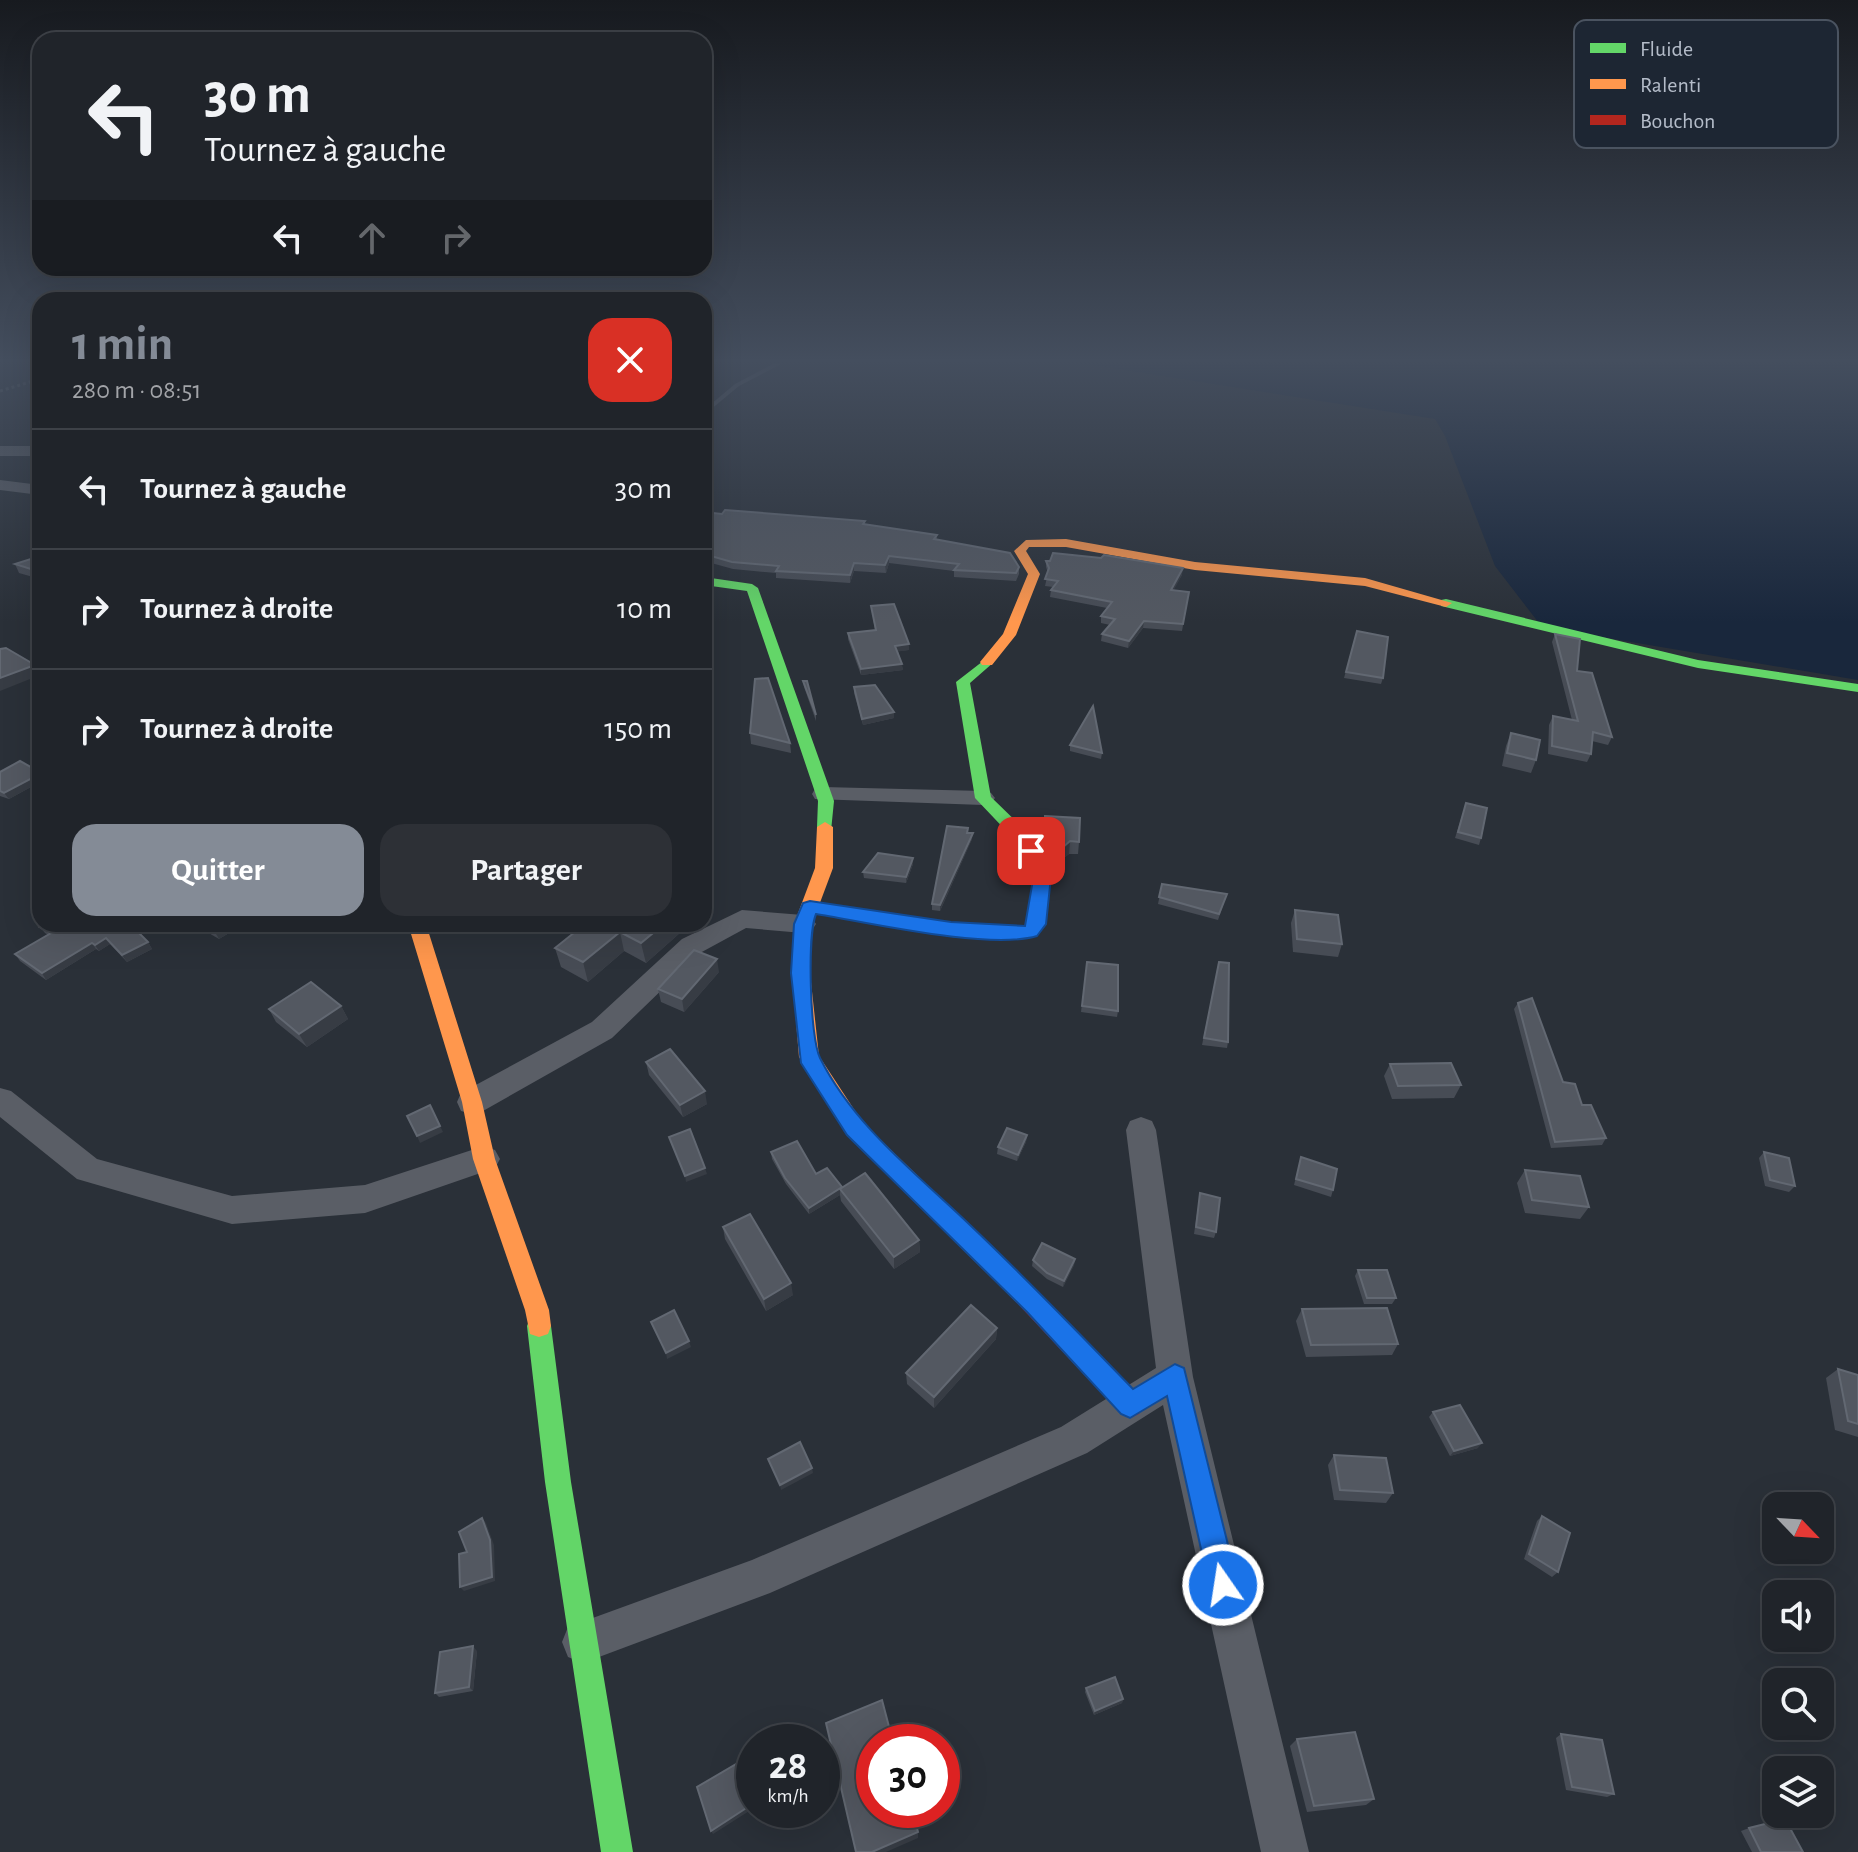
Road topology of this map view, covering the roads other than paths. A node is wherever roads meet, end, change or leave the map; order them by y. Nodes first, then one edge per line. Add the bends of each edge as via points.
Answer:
1 (0, 451) edge
2 (32, 451) edge
3 (0, 485) edge
4 (32, 489) edge
5 (712, 582) edge
6 (1858, 688) edge
7 (823, 794) junction
8 (983, 798) junction
9 (806, 916) junction
10 (419, 932) edge
11 (0, 1100) edge
12 (472, 1102) junction
13 (1141, 1130) dead end
14 (484, 1159) junction
15 (1175, 1377) junction
16 (1130, 1405) junction
17 (583, 1642) junction
18 (617, 1852) edge
19 (1285, 1852) edge

1 - 2 street
3 - 4 street
5 - 7 street via 752,588
6 - 8 street via 1698,664 1365,582 1195,566 1066,543 1026,544 1020,551 1034,574 1015,629 996,656 963,682
7 - 8 street
7 - 9 street via 824,868
8 - 9 street via 1044,867 1037,924 1031,932
9 - 12 street via 742,919 691,946 602,1030
9 - 16 street via 801,973 809,1057 855,1129
10 - 12 street
11 - 14 street via 88,1170 232,1210 365,1199
12 - 14 street
13 - 15 street
14 - 17 street via 537,1310
15 - 16 street
15 - 19 street
16 - 17 street via 1074,1440 756,1579
17 - 18 street

